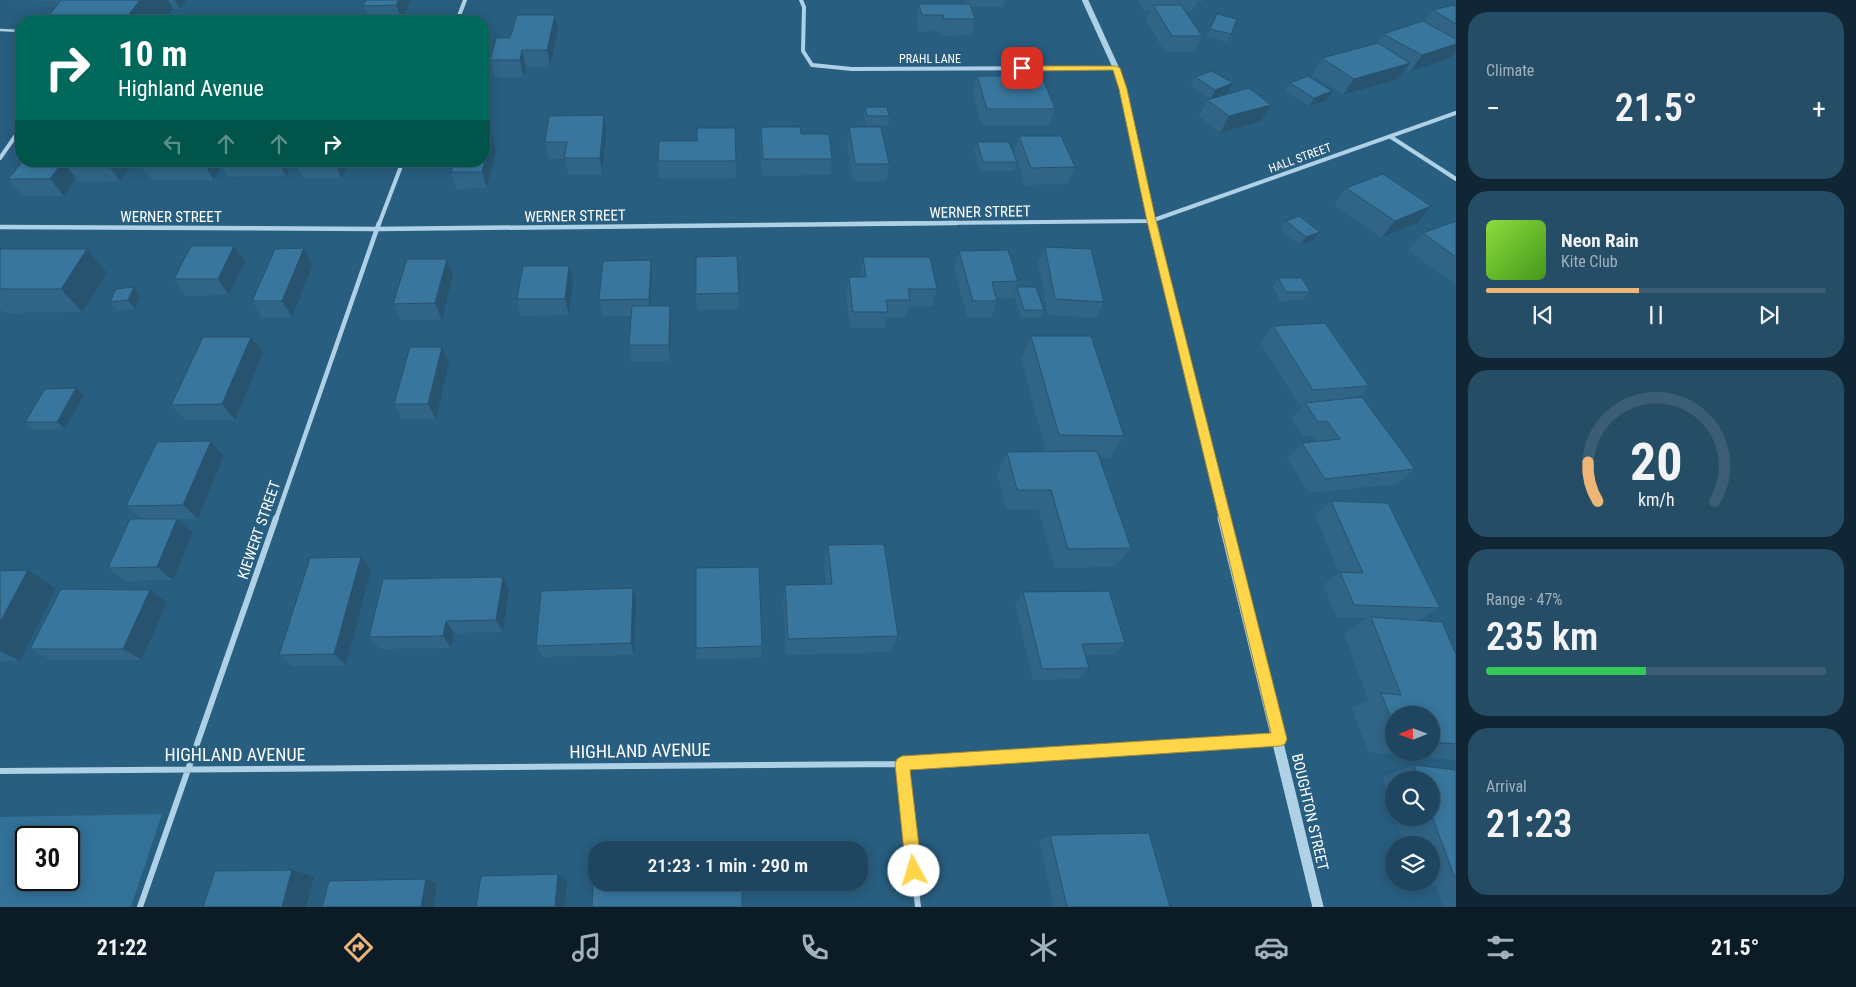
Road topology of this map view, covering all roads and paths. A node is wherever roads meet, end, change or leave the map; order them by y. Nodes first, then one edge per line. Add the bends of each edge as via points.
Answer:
1 (465, 0) edge
2 (801, 0) edge
3 (1085, 0) edge
4 (459, 15) edge
5 (0, 30) edge
6 (15, 31) edge
7 (1116, 68) junction
8 (1456, 113) edge
9 (15, 137) edge
10 (1391, 137) junction
11 (0, 158) edge
12 (401, 167) edge
13 (1456, 180) edge
14 (1151, 221) junction
15 (0, 227) edge
16 (377, 229) junction
17 (1280, 739) junction
18 (902, 764) junction
19 (188, 770) junction
20 (0, 771) edge
21 (140, 907) edge
22 (918, 907) edge
23 (1318, 907) edge

1 - 4 street
2 - 7 street, PRAHL LANE via 804,7 803,51 812,64 852,69
3 - 7 street, BOUGHTON STREET
5 - 6 lane
7 - 14 street, BOUGHTON STREET
8 - 10 street, HALL STREET
9 - 11 street
10 - 13 street
10 - 14 street, HALL STREET
12 - 16 street, KIEWERT STREET
14 - 16 street, WERNER STREET
14 - 17 street, BOUGHTON STREET
15 - 16 street, WERNER STREET
16 - 19 street, KIEWERT STREET
17 - 18 street, HIGHLAND AVENUE
17 - 23 street, BOUGHTON STREET
18 - 19 street, HIGHLAND AVENUE
18 - 22 street
19 - 20 street, HIGHLAND AVENUE
19 - 21 street, KIEWERT STREET

